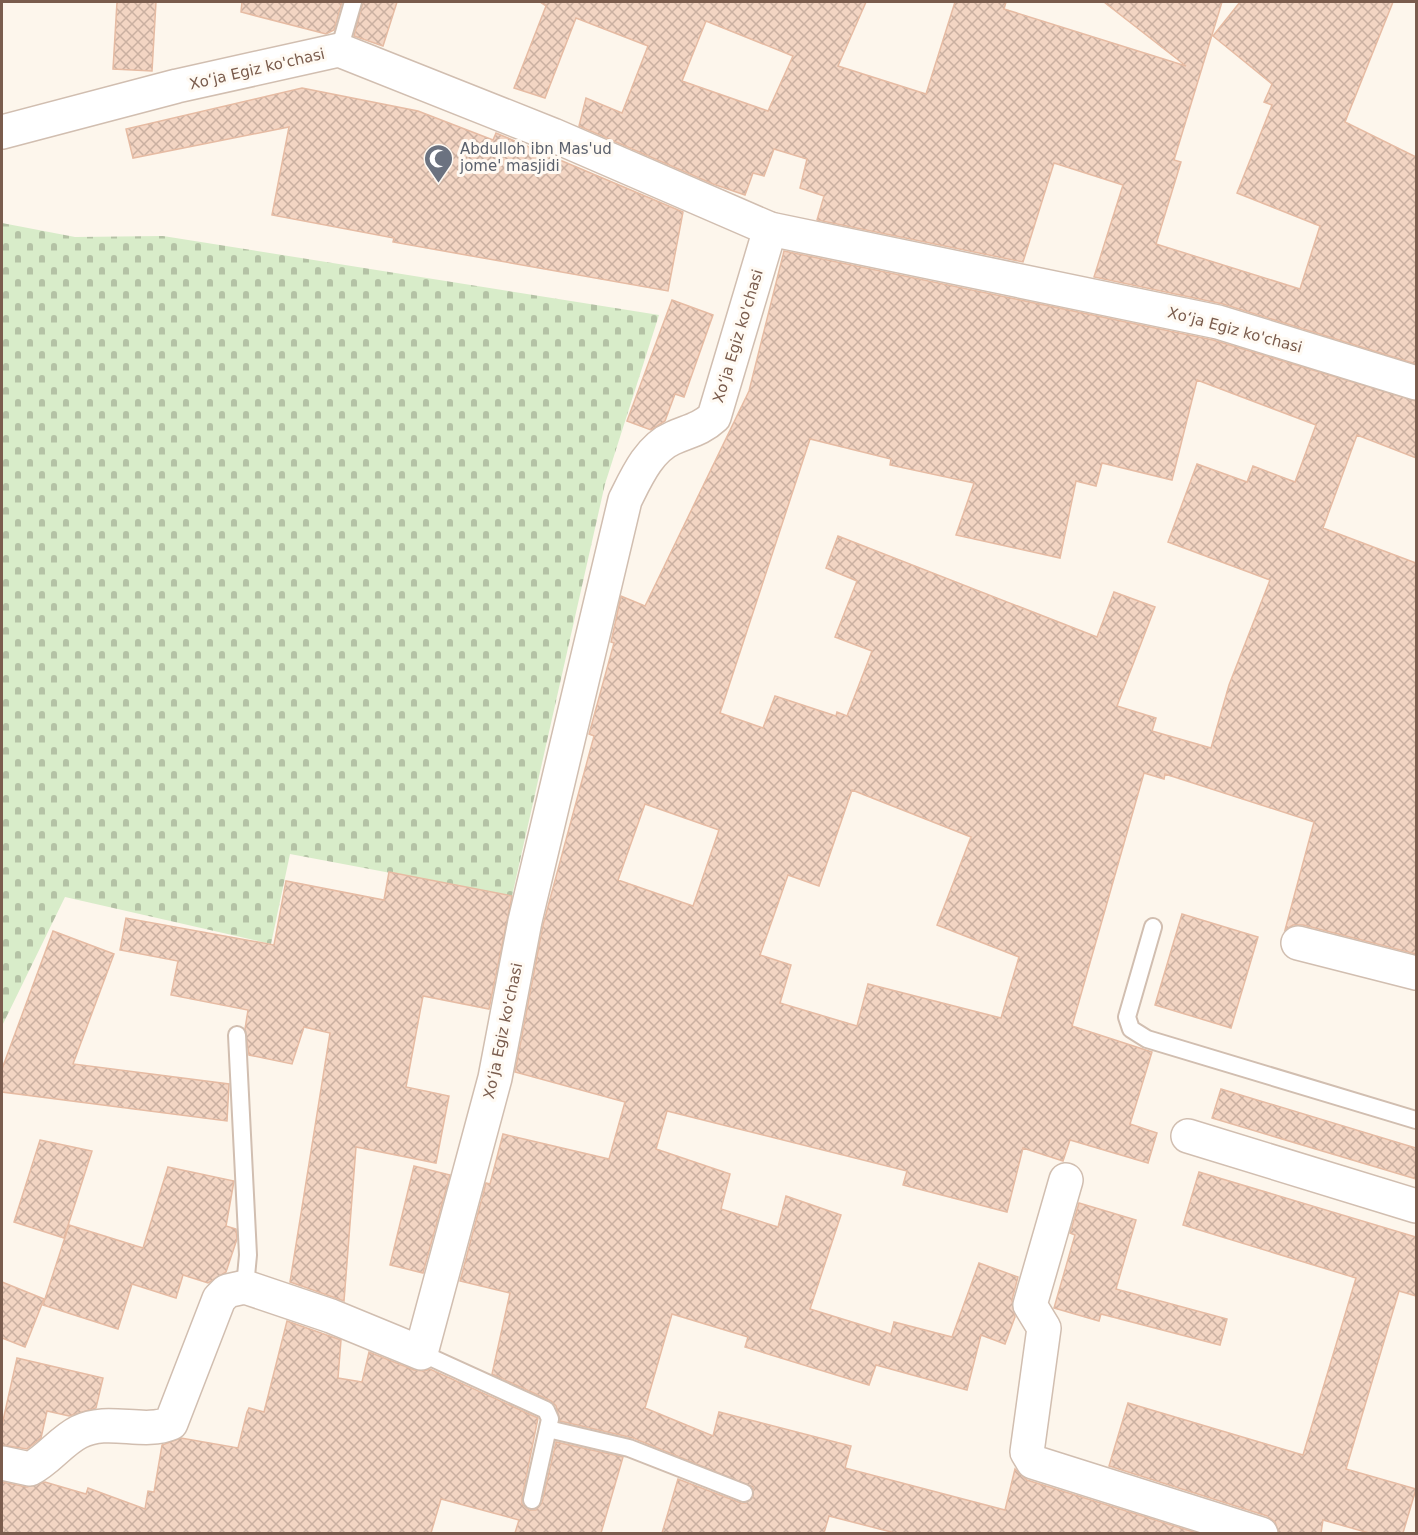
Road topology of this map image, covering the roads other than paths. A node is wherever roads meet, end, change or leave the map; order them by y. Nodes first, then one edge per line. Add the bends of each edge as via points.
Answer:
1 (353, 2) edge
2 (339, 50) junction
3 (2, 132) edge
4 (770, 229) junction
5 (1416, 382) edge
6 (1153, 927) dead end
7 (1298, 943) dead end
8 (1416, 973) edge
9 (237, 1035) dead end
10 (1416, 1120) edge
11 (1188, 1136) dead end
12 (1066, 1180) dead end
13 (1416, 1206) edge
14 (245, 1287) junction
15 (421, 1353) junction
16 (548, 1429) junction
17 (2, 1463) edge
18 (744, 1493) dead end
19 (532, 1500) dead end
20 (1261, 1533) edge

1 - 2 lane
2 - 3 street, Xoʻja Egiz ko'chasi via 177,86
2 - 4 street, Xoʻja Egiz ko'chasi via 554,135
4 - 5 street, Xoʻja Egiz ko'chasi via 1218,322
4 - 15 street, Xoʻja Egiz ko'chasi via 714,417 701,428 670,438 642,466 625,500 525,921 495,1078
6 - 10 lane via 1127,1017 1131,1029 1147,1039
7 - 8 street
9 - 14 lane via 248,1255
11 - 13 street
12 - 20 street via 1030,1305 1044,1329 1028,1452 1033,1462
14 - 15 street via 331,1316
14 - 17 street via 227,1291 219,1299 171,1423 161,1427 107,1425 79,1432 30,1469
15 - 16 lane via 546,1410 550,1419
16 - 18 lane via 629,1448
16 - 19 lane

